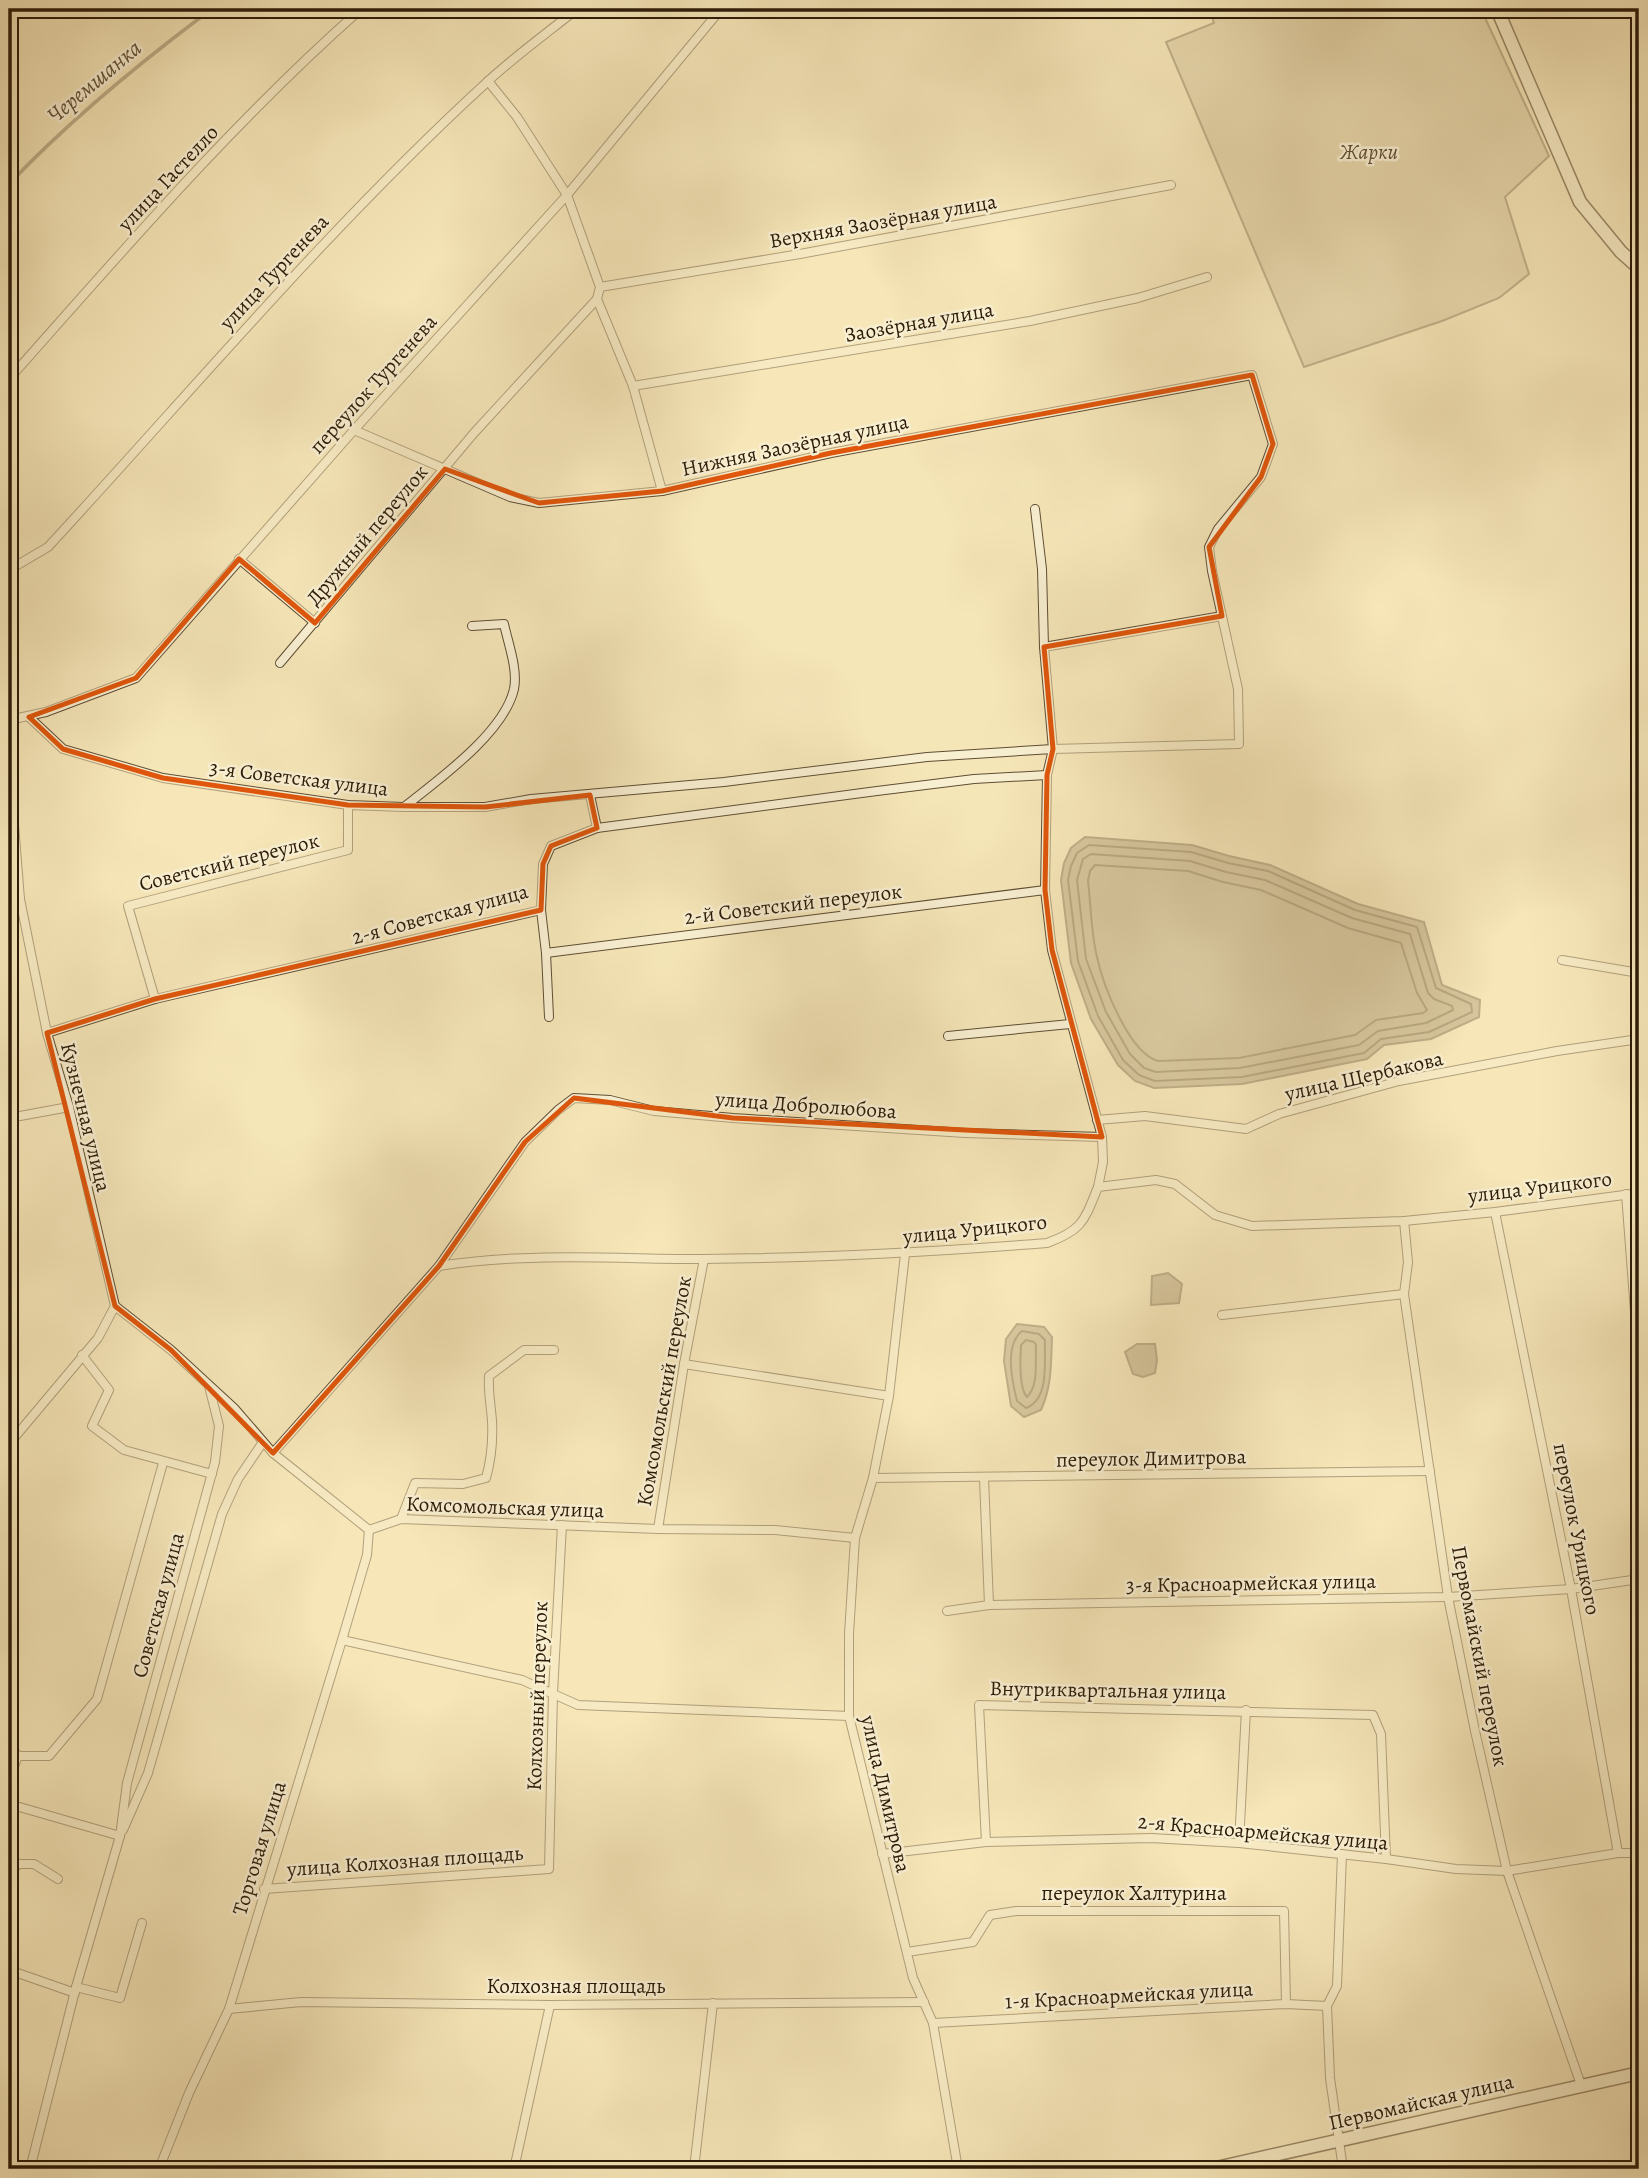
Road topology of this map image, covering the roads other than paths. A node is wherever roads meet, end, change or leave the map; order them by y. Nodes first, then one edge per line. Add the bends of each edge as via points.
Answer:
1 (361, 9) edge
2 (577, 9) edge
3 (721, 9) edge
4 (1497, 9) edge
5 (488, 81) junction
6 (1171, 185) dead end
7 (567, 195) junction
8 (1639, 268) edge
9 (1207, 277) dead end
10 (600, 287) junction
11 (597, 299) junction
12 (9, 379) edge
13 (634, 386) junction
14 (354, 430) junction
15 (445, 469) junction
16 (662, 491) junction
17 (1035, 509) dead end
18 (239, 559) junction
19 (9, 570) edge
20 (1222, 616) junction
21 (315, 622) junction
22 (472, 626) dead end
23 (1044, 647) junction
24 (280, 663) dead end
25 (29, 717) junction
26 (9, 720) edge
27 (1053, 749) junction
28 (9, 762) edge
29 (1047, 775) junction
30 (590, 795) junction
31 (348, 805) junction
32 (404, 807) junction
33 (597, 828) junction
34 (9, 873) edge
35 (18, 876) junction
36 (1045, 890) junction
37 (20, 899) junction
38 (9, 901) edge
39 (541, 910) junction
40 (546, 953) junction
41 (1562, 960) dead end
42 (1639, 973) edge
43 (155, 999) junction
44 (549, 1017) dead end
45 (1070, 1024) junction
46 (47, 1033) junction
47 (948, 1036) dead end
48 (1639, 1039) edge
49 (69, 1107) junction
50 (9, 1118) edge
51 (1097, 1120) junction
52 (1102, 1137) junction
53 (1098, 1187) junction
54 (1639, 1193) edge
55 (1626, 1194) junction
56 (1495, 1212) junction
57 (1404, 1221) junction
58 (905, 1254) junction
59 (704, 1259) junction
60 (439, 1266) junction
61 (1404, 1294) junction
62 (115, 1306) junction
63 (1222, 1315) dead end
64 (554, 1350) dead end
65 (82, 1355) junction
66 (684, 1364) junction
67 (1639, 1364) edge
68 (208, 1385) junction
69 (889, 1396) junction
70 (263, 1443) junction
71 (9, 1444) edge
72 (273, 1453) junction
73 (163, 1462) junction
74 (1430, 1471) junction
75 (212, 1474) junction
76 (873, 1478) junction
77 (984, 1478) junction
78 (401, 1518) junction
79 (562, 1525) junction
80 (658, 1529) junction
81 (369, 1530) junction
82 (855, 1538) junction
83 (1639, 1579) edge
84 (1571, 1589) junction
85 (1448, 1597) junction
86 (989, 1605) junction
87 (947, 1611) dead end
88 (342, 1640) junction
89 (553, 1693) junction
90 (1246, 1710) junction
91 (849, 1716) junction
92 (9, 1744) edge
93 (18, 1756) junction
94 (9, 1779) edge
95 (9, 1804) edge
96 (120, 1836) junction
97 (986, 1842) junction
98 (1239, 1843) junction
99 (1618, 1853) junction
100 (1639, 1853) edge
101 (882, 1854) junction
102 (1342, 1854) junction
103 (1386, 1859) junction
104 (549, 1869) joint
105 (1507, 1871) junction
106 (9, 1875) edge
107 (58, 1879) dead end
108 (264, 1889) junction
109 (142, 1923) dead end
110 (907, 1952) junction
111 (9, 1970) edge
112 (75, 1990) junction
113 (924, 2002) junction
114 (713, 2003) junction
115 (1286, 2004) junction
116 (551, 2005) junction
117 (1327, 2006) junction
118 (229, 2009) junction
119 (933, 2023) junction
120 (1639, 2073) edge
121 (1581, 2085) junction
122 (1338, 2141) junction
123 (1639, 2165) edge
124 (30, 2169) edge
125 (159, 2169) edge
126 (514, 2169) edge
127 (694, 2169) edge
128 (958, 2169) edge
129 (1212, 2169) edge
130 (1343, 2169) edge
131 (1622, 2169) edge

1 - 12 street, улица Гастелло via 306,57
2 - 5 street, улица Тургенева
3 - 7 street, переулок Тургенева
4 - 8 main road via 1580,202 1620,252
5 - 7 street
5 - 19 street, улица Тургенева via 333,234 48,547
6 - 10 street, Верхняя Заозёрная улица
7 - 10 street
7 - 14 street, переулок Тургенева
9 - 13 street, Заозёрная улица via 1138,298 1030,321
10 - 11 street
11 - 13 street
11 - 15 street
13 - 16 street
14 - 15 street, Нижняя Заозёрная улица
14 - 18 street, переулок Тургенева
15 - 16 street, Нижняя Заозёрная улица via 510,497 539,503
15 - 21 street, Дружный переулок
16 - 20 street, Нижняя Заозёрная улица via 831,453 1252,374 1273,444 1261,477 1218,529 1209,547
17 - 23 street
18 - 21 street, Дружный переулок
18 - 25 street, переулок Тургенева via 136,678
20 - 23 street
20 - 27 street via 1238,689 1239,744
21 - 24 street, Дружный переулок
22 - 32 street, 3-я Советская улица via 504,624 514,690 501,719 453,769
23 - 27 street
25 - 26 street, переулок Тургенева
25 - 31 street, 3-я Советская улица via 63,749 163,778
27 - 29 street
27 - 30 street via 927,757
28 - 35 street, Кузнечная улица
29 - 33 street, 2-я Советская улица via 974,779
29 - 36 street
30 - 32 street via 485,807
30 - 33 street
31 - 32 street, 3-я Советская улица
31 - 43 street, Советский переулок via 348,850 128,906
33 - 39 street, 2-я Советская улица via 551,846 543,864
34 - 35 street
35 - 37 street, Кузнечная улица
36 - 40 street, 2-й Советский переулок
36 - 45 street via 1052,950
37 - 38 street
37 - 46 street, Кузнечная улица
39 - 40 street
39 - 43 street, 2-я Советская улица
40 - 44 street
41 - 42 street
43 - 46 street, 2-я Советская улица
45 - 47 street
45 - 51 street
46 - 49 street, Кузнечная улица
48 - 51 street, улица Щербакова via 1399,1081 1279,1114 1246,1129 1145,1116
49 - 50 street
49 - 62 street, Кузнечная улица
51 - 52 street
52 - 53 street
52 - 60 street, улица Добролюбова via 733,1118 574,1098 525,1142
53 - 57 street, улица Урицкого via 1156,1180 1175,1184 1215,1215 1246,1226
53 - 58 street, улица Урицкого via 1083,1222 1069,1235 1047,1243
54 - 55 street, улица Урицкого
55 - 56 street, улица Урицкого
55 - 67 street
56 - 57 street, улица Урицкого
56 - 84 street, переулок Урицкого
57 - 61 street, Первомайский переулок via 1408,1262
58 - 59 street, улица Урицкого
58 - 69 street, улица Димитрова
59 - 60 street, улица Урицкого via 551,1258
59 - 66 street, Комсомольский переулок
60 - 72 street
61 - 63 street
61 - 74 street, Первомайский переулок
62 - 65 street
62 - 68 street
64 - 78 street via 524,1350 489,1376 492,1423 486,1478 463,1485 415,1483
65 - 71 street
65 - 73 street via 109,1390 92,1426 124,1450
66 - 69 street
66 - 80 street, Комсомольский переулок
68 - 70 street
68 - 75 street, Советская улица via 219,1426
69 - 76 street, улица Димитрова
70 - 72 street
70 - 96 street, Советская улица via 222,1514 148,1773
72 - 81 street
73 - 75 street
73 - 93 street via 97,1699 49,1756
74 - 77 street, переулок Димитрова
74 - 85 street, Первомайский переулок
75 - 96 street, Советская улица via 127,1783
76 - 77 street, переулок Димитрова
76 - 82 street, улица Димитрова
77 - 86 street
78 - 79 street, Комсомольская улица
78 - 81 street, Комсомольская улица
79 - 80 street, Комсомольская улица
79 - 89 street, Колхозный переулок
80 - 82 street, Комсомольская улица via 775,1530
81 - 88 street, Торговая улица via 367,1555
82 - 91 street, улица Димитрова
83 - 84 street, 3-я Красноармейская улица
84 - 85 street, 3-я Красноармейская улица
84 - 99 street, переулок Урицкого
85 - 86 street, 3-я Красноармейская улица
85 - 105 street, Первомайский переулок
86 - 87 street, 3-я Красноармейская улица
88 - 89 street via 522,1680
88 - 108 street, Торговая улица
89 - 91 street via 578,1705
89 - 104 street, Колхозный переулок
90 - 97 street, Внутриквартальная улица via 979,1705
90 - 98 street
90 - 103 street, Внутриквартальная улица via 1373,1715 1381,1734
91 - 101 street, улица Димитрова
92 - 93 street
93 - 94 street
95 - 96 street
96 - 112 street, Советская улица
97 - 98 street, 2-я Красноармейская улица via 1151,1838
97 - 101 street, 2-я Красноармейская улица
98 - 102 street, 2-я Красноармейская улица
99 - 100 street, 2-я Красноармейская улица
99 - 105 street, 2-я Красноармейская улица
101 - 110 street, улица Димитрова
102 - 103 street, 2-я Красноармейская улица
102 - 117 street via 1337,1986
103 - 105 street, 2-я Красноармейская улица
104 - 108 street, улица Колхозная площадь
105 - 121 street, Первомайский переулок
106 - 107 street via 18,1864 34,1864
108 - 118 street, Торговая улица
109 - 112 street via 120,1998
110 - 113 street, улица Димитрова
110 - 115 street, переулок Халтурина via 973,1942 990,1915 1016,1911 1284,1911
111 - 112 street
112 - 124 street, Советская улица
113 - 114 street, Колхозная площадь
113 - 119 street, улица Димитрова
114 - 116 street, Колхозная площадь
114 - 127 street
115 - 117 street, 1-я Красноармейская улица
115 - 119 street, 1-я Красноармейская улица
116 - 118 street, Колхозная площадь via 301,2002
116 - 126 street
117 - 122 street
118 - 125 street, Торговая улица
119 - 128 street, улица Димитрова
120 - 121 main road, Первомайская улица
121 - 122 main road, Первомайская улица
122 - 129 main road, Первомайская улица
122 - 130 street
123 - 131 street

